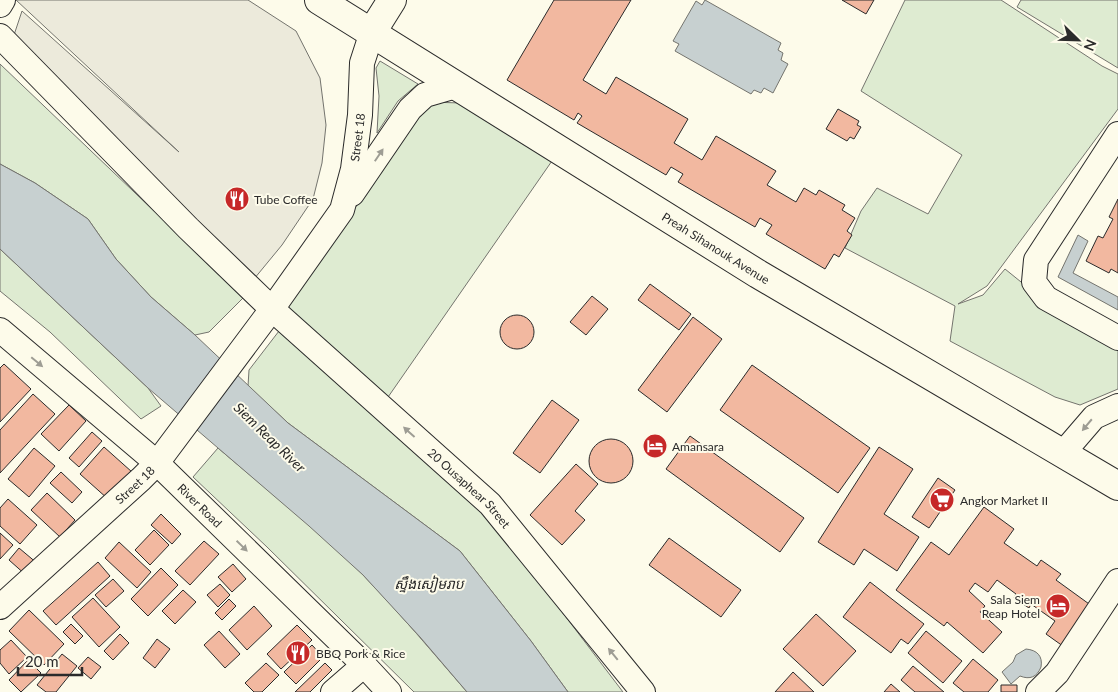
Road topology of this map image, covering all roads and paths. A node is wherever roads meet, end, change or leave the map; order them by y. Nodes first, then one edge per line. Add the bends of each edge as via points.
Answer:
1 (3, 0) edge
2 (319, 0) edge
3 (392, 0) edge
4 (0, 5) edge
5 (372, 32) junction
6 (0, 36) edge
7 (456, 86) junction
8 (1118, 134) edge
9 (342, 210) junction
10 (272, 310) junction
11 (0, 330) edge
12 (1118, 338) edge
13 (1118, 406) edge
14 (1063, 452) junction
15 (157, 462) junction
16 (1118, 486) edge
17 (1118, 581) edge
18 (0, 607) edge
19 (364, 665) junction
20 (333, 692) edge
21 (389, 692) edge
22 (643, 692) edge
23 (1038, 692) edge

1 - 4 street
2 - 5 main road, Preah Sihanouk Avenue
3 - 5 main road
5 - 7 main road, Preah Sihanouk Avenue
5 - 9 street, Street 18 via 362,64 353,170
6 - 10 street, 20 Ousaphear Street
9 -> 7 street via 410,108 425,96
7 - 14 main road, Preah Sihanouk Avenue via 758,274
8 - 12 street via 1036,260 1034,282 1046,298
9 - 10 street, Street 18
10 - 15 street, Street 18
22 -> 10 street, 20 Ousaphear Street via 490,504
11 -> 15 street, River Road
13 -> 14 street via 1094,417
14 - 16 main road, Preah Sihanouk Avenue
15 - 18 street, Street 18
15 -> 19 street, River Road
17 - 23 street via 1057,673
19 - 20 street
19 - 21 street, River Road

